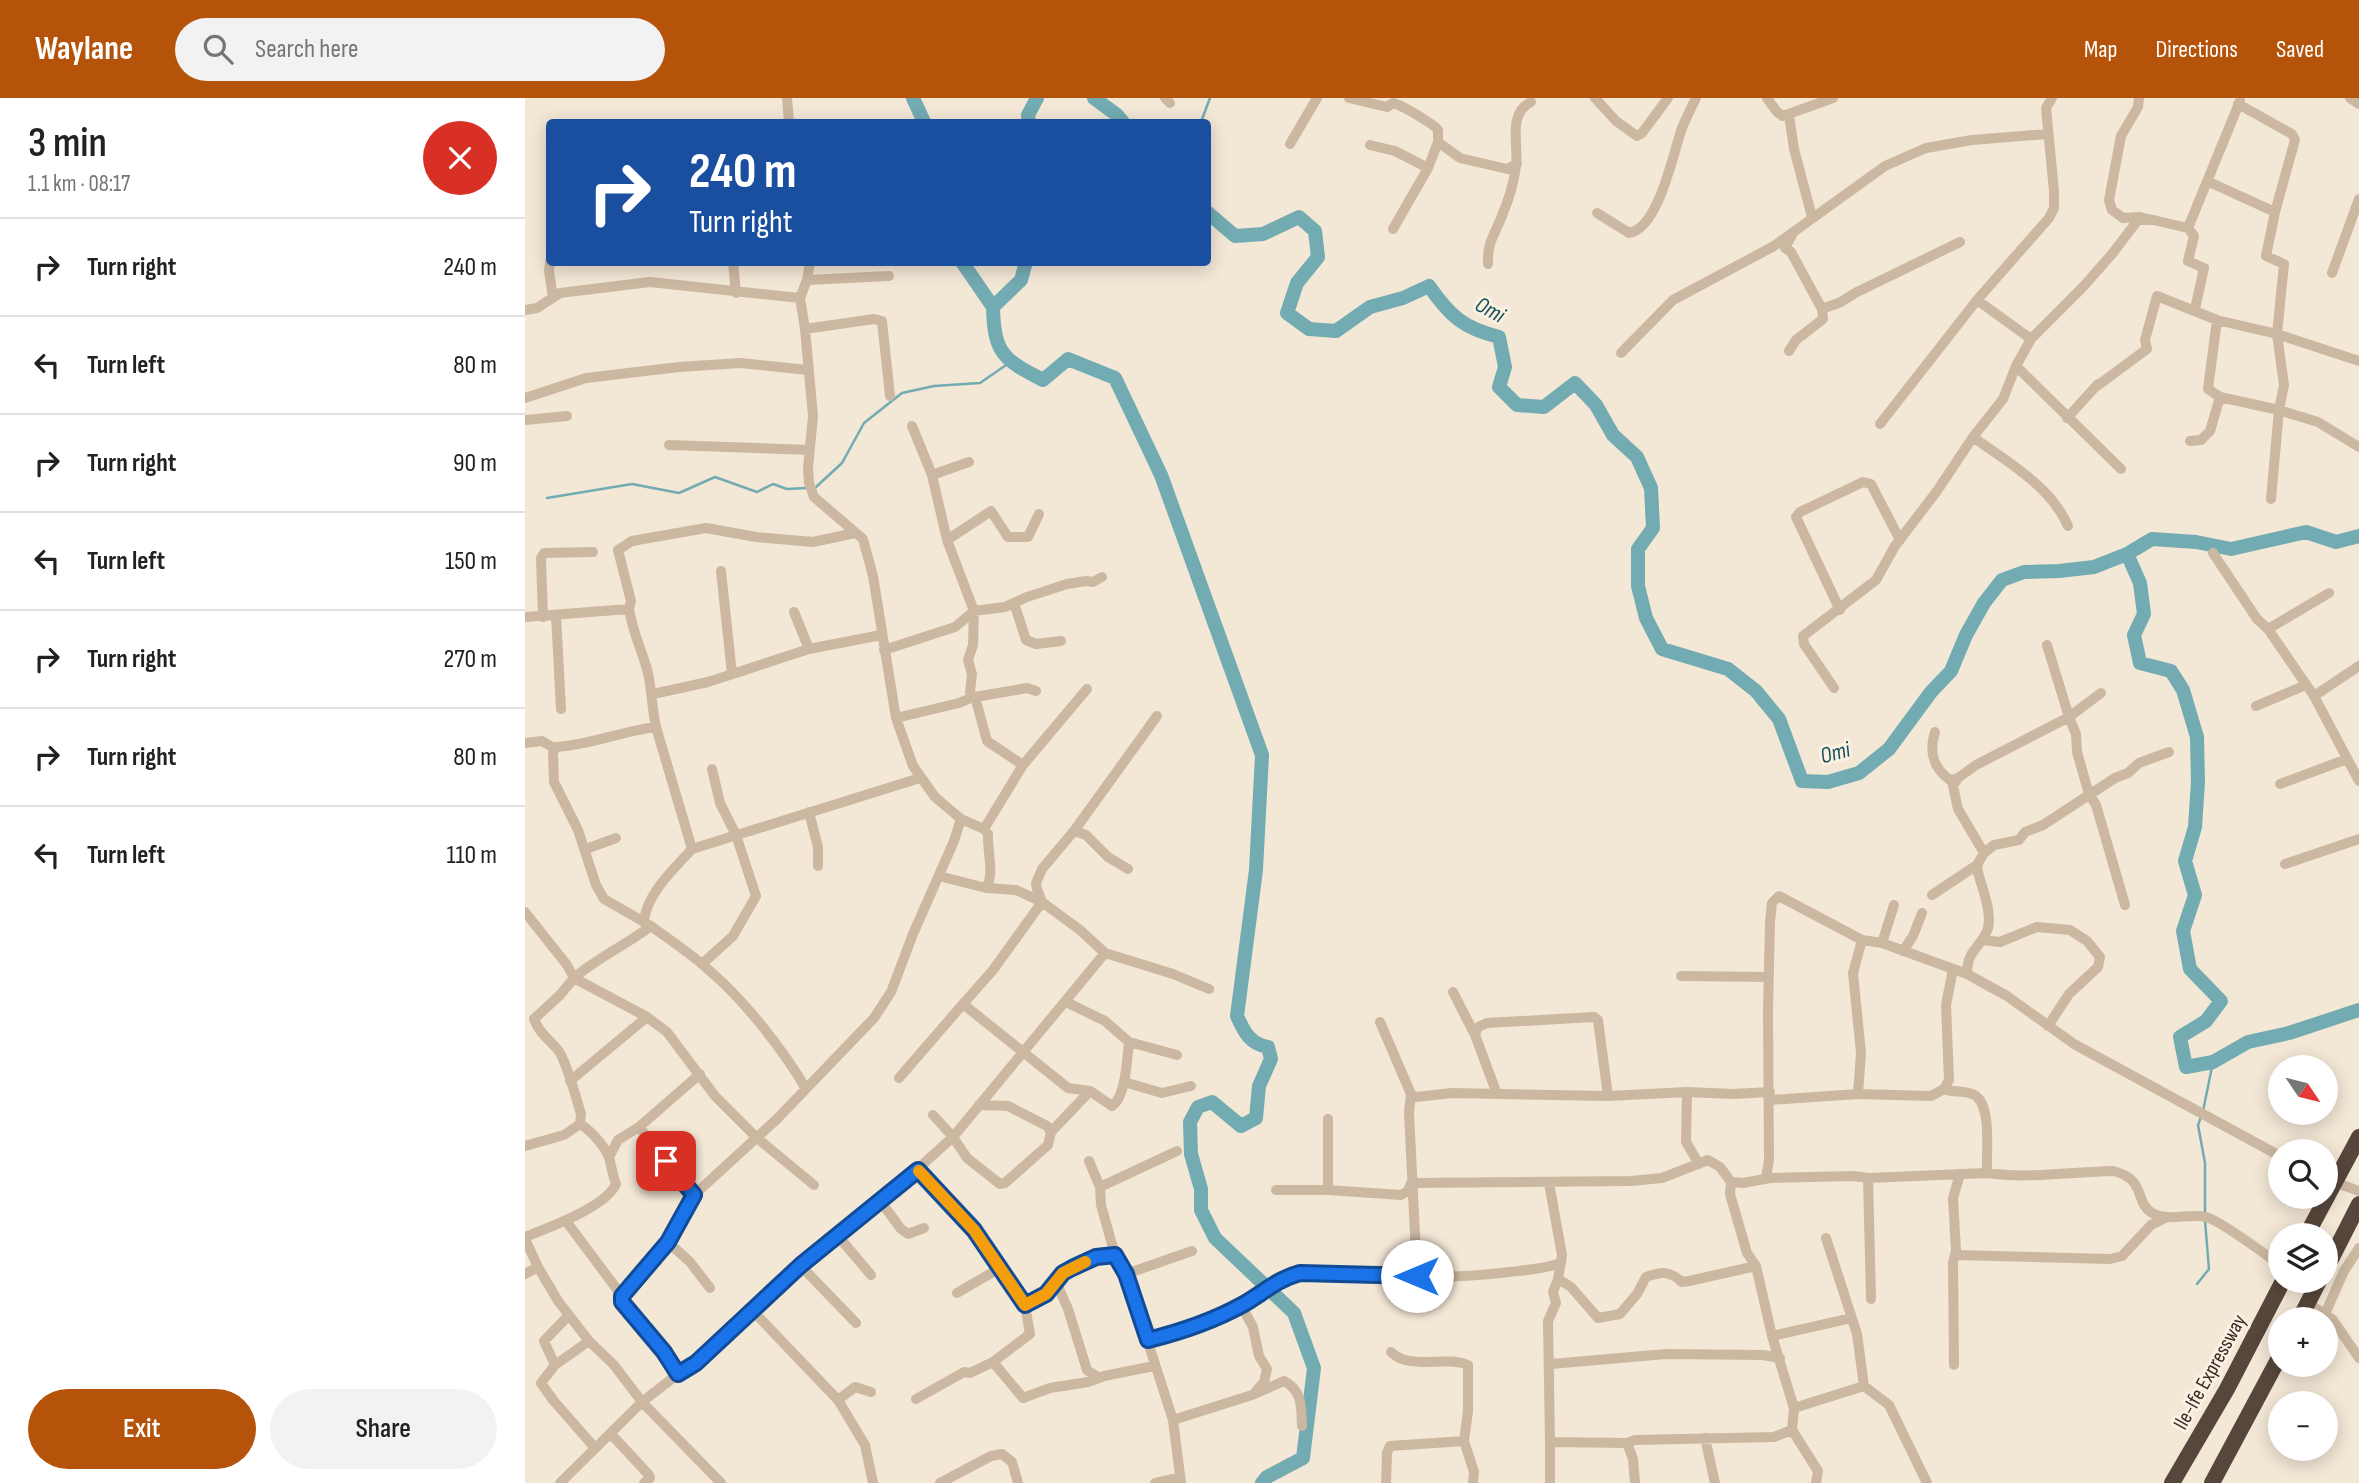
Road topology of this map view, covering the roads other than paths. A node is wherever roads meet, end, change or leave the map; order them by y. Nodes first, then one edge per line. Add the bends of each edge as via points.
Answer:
1 (787, 98) edge
2 (1317, 98) edge
3 (1349, 98) edge
4 (1595, 98) edge
5 (1668, 98) edge
6 (1696, 98) edge
7 (1767, 98) edge
8 (1833, 98) edge
9 (2052, 98) edge
10 (2139, 98) edge
11 (2351, 98) edge
12 (1533, 99) edge
13 (1394, 100) edge
14 (2240, 101) edge
15 (2359, 104) edge
16 (1789, 115) junction
17 (789, 119) edge
18 (2047, 134) junction
19 (1438, 142) junction
20 (1290, 144) dead end
21 (1370, 145) dead end
22 (1517, 164) junction
23 (1428, 168) junction
24 (2207, 181) junction
25 (2359, 199) edge
26 (2275, 212) junction
27 (1597, 213) dead end
28 (1812, 217) junction
29 (2154, 220) junction
30 (1800, 225) junction
31 (2188, 228) junction
32 (1393, 229) dead end
33 (1960, 242) dead end
34 (1488, 264) dead end
35 (550, 266) edge
36 (733, 266) edge
37 (809, 266) edge
38 (2332, 274) dead end
39 (889, 276) dead end
40 (807, 279) junction
41 (736, 293) junction
42 (553, 298) junction
43 (800, 299) junction
44 (1977, 300) junction
45 (1822, 309) junction
46 (2195, 309) junction
47 (525, 310) edge
48 (2217, 320) junction
49 (805, 330) junction
50 (2277, 334) junction
51 (2031, 339) junction
52 (1789, 351) dead end
53 (1621, 353) dead end
54 (2359, 361) edge
55 (2016, 366) junction
56 (808, 370) junction
57 (890, 396) dead end
58 (2220, 397) junction
59 (525, 398) edge
60 (2279, 410) junction
61 (567, 416) dead end
62 (2067, 418) junction
63 (525, 421) edge
64 (1880, 424) dead end
65 (912, 426) dead end
66 (1973, 436) junction
67 (2190, 441) dead end
68 (669, 445) dead end
69 (2359, 447) edge
70 (810, 450) junction
71 (969, 463) dead end
72 (2121, 469) dead end
73 (932, 475) junction
74 (2271, 499) dead end
75 (1039, 514) dead end
76 (2068, 526) dead end
77 (856, 533) junction
78 (947, 540) junction
79 (1900, 540) junction
80 (593, 552) dead end
81 (2213, 553) dead end
82 (721, 572) dead end
83 (1102, 577) dead end
84 (2329, 593) dead end
85 (1014, 603) junction
86 (629, 609) junction
87 (1840, 610) junction
88 (974, 611) junction
89 (794, 612) dead end
90 (556, 615) junction
91 (525, 617) edge
92 (543, 617) junction
93 (2268, 629) junction
94 (881, 635) junction
95 (1061, 641) dead end
96 (2047, 645) dead end
97 (809, 649) junction
98 (884, 650) junction
99 (2359, 666) edge
100 (732, 674) junction
101 (2306, 685) junction
102 (1834, 688) dead end
103 (1087, 689) dead end
104 (1036, 691) dead end
105 (2101, 693) dead end
106 (653, 694) junction
107 (2313, 696) junction
108 (2256, 706) dead end
109 (561, 709) dead end
110 (1157, 716) dead end
111 (2069, 716) junction
112 (896, 718) junction
113 (656, 727) junction
114 (1935, 732) dead end
115 (525, 743) edge
116 (555, 748) junction
117 (2169, 752) dead end
118 (2347, 759) junction
119 (1023, 765) junction
120 (712, 769) dead end
121 (920, 778) junction
122 (1958, 778) junction
123 (2359, 781) edge
124 (2280, 784) dead end
125 (2089, 794) junction
126 (809, 812) junction
127 (961, 819) junction
128 (984, 829) junction
129 (1074, 831) junction
130 (736, 835) junction
131 (616, 838) dead end
132 (2359, 839) edge
133 (586, 849) junction
134 (692, 849) junction
135 (1984, 853) junction
136 (2285, 864) dead end
137 (1977, 865) junction
138 (818, 866) dead end
139 (1128, 870) dead end
140 (939, 876) junction
141 (986, 888) junction
142 (1931, 895) dead end
143 (1042, 901) junction
144 (1894, 905) dead end
145 (2125, 905) dead end
146 (1922, 913) dead end
147 (526, 916) edge
148 (648, 924) junction
149 (1862, 940) junction
150 (1982, 940) junction
151 (1882, 943) junction
152 (1903, 951) junction
153 (1105, 953) junction
154 (702, 964) junction
155 (1953, 969) junction
156 (1967, 974) junction
157 (1681, 976) dead end
158 (1769, 977) junction
159 (574, 978) junction
160 (1209, 989) dead end
161 (1453, 992) dead end
162 (1066, 1002) junction
163 (963, 1004) junction
164 (647, 1017) junction
165 (1380, 1022) dead end
166 (2048, 1026) junction
167 (1475, 1035) junction
168 (1129, 1042) junction
169 (1023, 1053) junction
170 (1177, 1055) dead end
171 (700, 1074) junction
172 (899, 1078) dead end
173 (571, 1081) junction
174 (1124, 1082) junction
175 (1191, 1086) dead end
176 (1944, 1088) junction
177 (806, 1089) junction
178 (1090, 1091) junction
179 (1688, 1092) junction
180 (1411, 1094) junction
181 (1497, 1094) junction
182 (1858, 1094) junction
183 (1608, 1096) junction
184 (1770, 1096) junction
185 (979, 1105) junction
186 (933, 1115) dead end
187 (1328, 1119) dead end
188 (580, 1124) junction
189 (639, 1127) junction
190 (1051, 1132) junction
191 (953, 1137) junction
192 (2359, 1137) edge
193 (757, 1138) junction
194 (525, 1146) edge
195 (2268, 1149) edge
196 (1177, 1151) dead end
197 (609, 1157) junction
198 (1089, 1161) dead end
199 (1699, 1164) junction
200 (2338, 1168) edge
201 (918, 1170) junction
202 (1987, 1173) junction
203 (1960, 1174) junction
204 (1770, 1178) junction
205 (1868, 1178) junction
206 (1731, 1182) junction
207 (1411, 1183) junction
208 (1549, 1183) junction
209 (2338, 1183) edge
210 (814, 1185) dead end
211 (1100, 1187) junction
212 (1276, 1190) dead end
213 (1328, 1190) junction
214 (2359, 1191) edge
215 (694, 1195) junction
216 (881, 1202) junction
217 (2359, 1204) edge
218 (2167, 1217) junction
219 (566, 1221) junction
220 (924, 1228) dead end
221 (838, 1236) junction
222 (525, 1238) edge
223 (1826, 1238) dead end
224 (668, 1242) junction
225 (2338, 1245) edge
226 (2359, 1248) edge
227 (1192, 1251) dead end
228 (1115, 1255) junction
229 (1956, 1255) junction
230 (2268, 1257) edge
231 (1561, 1263) junction
232 (801, 1265) junction
233 (1756, 1266) junction
234 (538, 1267) junction
235 (1000, 1268) junction
236 (525, 1274) edge
237 (1126, 1274) junction
238 (871, 1275) dead end
239 (1417, 1276) junction
240 (1558, 1279) junction
241 (1056, 1282) junction
242 (710, 1288) dead end
243 (957, 1293) dead end
244 (2277, 1293) edge
245 (2313, 1293) edge
246 (622, 1296) junction
247 (1871, 1299) dead end
248 (2308, 1303) junction
249 (1025, 1305) junction
250 (1241, 1305) junction
251 (2306, 1307) edge
252 (2314, 1307) edge
253 (2328, 1307) edge
254 (753, 1311) junction
255 (569, 1315) junction
256 (1851, 1318) junction
257 (856, 1323) dead end
258 (2338, 1327) edge
259 (1772, 1335) junction
260 (1148, 1340) junction
261 (589, 1341) junction
262 (1391, 1352) dead end
263 (1780, 1358) junction
264 (2359, 1358) edge
265 (993, 1362) junction
266 (1551, 1364) junction
267 (555, 1365) junction
268 (1954, 1365) dead end
269 (1154, 1366) junction
270 (678, 1374) junction
271 (2269, 1377) edge
272 (1099, 1378) junction
273 (1864, 1386) junction
274 (871, 1392) dead end
275 (1252, 1395) junction
276 (916, 1399) dead end
277 (838, 1400) junction
278 (642, 1402) junction
279 (1794, 1408) junction
280 (1173, 1420) junction
281 (1302, 1426) dead end
282 (1792, 1430) junction
283 (611, 1434) junction
284 (1705, 1438) junction
285 (1464, 1441) junction
286 (1551, 1442) junction
287 (1627, 1443) junction
288 (595, 1448) junction
289 (1181, 1480) edge
290 (560, 1483) edge
291 (644, 1483) edge
292 (720, 1483) edge
293 (872, 1483) edge
294 (940, 1483) edge
295 (1018, 1483) edge
296 (1155, 1483) edge
297 (1386, 1483) edge
298 (1473, 1483) edge
299 (1550, 1483) edge
300 (1635, 1483) edge
301 (1715, 1483) edge
302 (1816, 1483) edge
303 (1927, 1483) edge
304 (2172, 1483) edge
305 (2212, 1483) edge

1 - 17 street
2 - 20 street
3 - 13 street via 1387,107
4 - 5 street via 1637,136
6 - 27 street via 1663,190 1643,225 1629,233
7 - 16 street via 1777,112
8 - 16 street
9 - 18 street via 2046,108
10 - 29 street via 2121,136 2109,200 2112,210 2123,218
11 - 15 street
12 - 22 street via 1516,120
13 - 19 street via 1433,125
14 - 24 street
14 - 26 street via 2295,140
16 - 28 street
18 - 28 street via 1926,148 1885,166
18 - 44 street via 2054,208
19 - 22 street via 1461,158 1507,169
19 - 23 street
21 - 23 street via 1395,151
22 - 34 street via 1503,214 1488,244
23 - 32 street
24 - 26 street
24 - 31 street
25 - 38 street
26 - 50 street via 2266,256 2284,264
28 - 30 street
29 - 31 street
29 - 51 street via 2138,220 2098,271
30 - 45 street via 1786,248
30 - 53 street via 1773,246 1674,300
31 - 46 street via 2194,236 2189,261 2204,268
33 - 45 street
35 - 42 street
36 - 41 street
37 - 40 street
39 - 40 street
40 - 43 street
41 - 42 street via 650,282 560,293
41 - 43 street
42 - 47 street
43 - 49 street
44 - 51 street
44 - 64 street
45 - 52 street via 1823,319
46 - 48 street
46 - 62 street via 2157,296 2145,340 2147,349 2097,385
48 - 50 street
48 - 58 street via 2208,388
49 - 56 street
49 - 57 street via 882,321
50 - 54 street
50 - 60 street via 2284,385
51 - 55 street
55 - 62 street
55 - 66 street via 2003,399
56 - 59 street via 741,363 679,367 586,378
56 - 70 street via 813,415
58 - 60 street
58 - 67 street via 2210,431 2201,440
60 - 69 street via 2318,422
60 - 74 street
61 - 63 street
62 - 72 street
65 - 73 street
66 - 76 street via 2046,492
66 - 79 street
68 - 70 street
70 - 77 street via 808,468 814,497
71 - 73 street
73 - 78 street
75 - 78 street via 1028,537 1008,537 991,511
77 - 86 street via 813,542 706,528 632,541 618,550
77 - 94 street via 868,555
78 - 88 street
79 - 87 street via 1876,580
79 - 87 street via 1871,484 1863,482 1796,517
80 - 92 street via 544,553
81 - 93 street
82 - 100 street
83 - 85 street via 1051,588
84 - 93 street
85 - 88 street
85 - 95 street via 1026,640 1036,644
86 - 90 street
86 - 106 street
87 - 102 street via 1803,636
88 - 98 street via 955,627
88 - 112 street via 968,660 973,697
89 - 97 street
90 - 92 street
90 - 109 street
91 - 92 street
93 - 101 street
94 - 97 street
94 - 98 street
96 - 111 street
97 - 100 street
98 - 112 street
99 - 107 street
100 - 106 street
101 - 107 street
101 - 108 street
103 - 119 street
104 - 119 street via 1027,688 975,696 987,741
105 - 111 street
106 - 113 street
107 - 118 street
110 - 129 street
111 - 122 street
111 - 125 street
112 - 121 street
113 - 116 street
113 - 134 street
114 - 122 street via 1932,758 1945,777
115 - 116 street via 542,741
116 - 133 street via 554,782
117 - 125 street via 2133,760 2129,773
118 - 123 street
118 - 124 street
119 - 128 street
120 - 130 street via 720,803
121 - 126 street
121 - 127 street
122 - 135 street via 1953,786 1958,809
125 - 135 street via 2019,840 1994,845
125 - 145 street
126 - 130 street
126 - 138 street
127 - 128 street
127 - 140 street
128 - 141 street via 989,834
129 - 139 street via 1086,835
129 - 143 street via 1042,869 1037,883
130 - 134 street
130 - 154 street via 756,896 733,936
131 - 133 street
132 - 136 street
133 - 148 street via 604,899
134 - 148 street via 645,909
135 - 137 street
137 - 142 street
137 - 150 street via 1989,918
140 - 141 street
140 - 177 street via 891,992 874,1018
141 - 143 street via 1016,890
143 - 153 street
143 - 163 street
144 - 151 street
146 - 152 street
147 - 159 street
148 - 154 street
148 - 159 street via 630,942
149 - 151 street
149 - 158 street via 1779,896 1772,903
149 - 182 street via 1853,973 1861,1053
150 - 156 street via 1970,954
150 - 166 street via 2000,942 2037,927 2070,930 2100,957 2098,967 2070,994
151 - 152 street
152 - 155 street
153 - 160 street
153 - 162 street
154 - 177 street via 759,1024
155 - 156 street
155 - 176 street via 1946,1005 1949,1080
156 - 166 street
157 - 158 street
158 - 184 street
159 - 164 street
159 - 173 street via 534,1019 559,1051
161 - 167 street
162 - 168 street via 1105,1021
162 - 169 street
163 - 169 street
163 - 172 street
164 - 171 street via 667,1032
164 - 173 street
165 - 180 street
166 - 195 street
167 - 181 street
167 - 183 street via 1478,1027 1487,1023 1594,1017
168 - 170 street
168 - 174 street
169 - 178 street via 1068,1088
169 - 185 street
171 - 189 street
171 - 193 street
173 - 188 street
174 - 175 street via 1162,1093
174 - 178 street via 1112,1106
176 - 182 street via 1931,1096
176 - 202 street via 1977,1096 1986,1108
177 - 193 street
178 - 190 street
179 - 183 street
179 - 184 street
179 - 199 street via 1686,1142
180 - 181 street
180 - 207 street
181 - 183 street
182 - 184 street
184 - 204 street via 1766,1178
185 - 190 street via 1008,1106
185 - 191 street
186 - 191 street
187 - 213 street
188 - 194 street via 564,1135
188 - 197 street
189 - 197 street via 618,1140
189 - 215 street
190 - 191 street via 1048,1145 1000,1184 967,1158
191 - 201 street
192 - 200 highway
193 - 210 street
193 - 215 street
196 - 211 street
197 - 219 street via 614,1188
198 - 211 street
199 - 206 street via 1708,1160
199 - 208 street via 1662,1178
201 - 216 street
201 - 235 street via 974,1230
202 - 203 street
202 - 218 street via 2124,1173 2137,1184 2147,1207
203 - 205 street
203 - 229 street via 1953,1198
204 - 205 street
204 - 206 street
205 - 247 street
206 - 233 street via 1730,1194 1747,1253
207 - 208 street
207 - 213 street via 1401,1195
207 - 239 street
208 - 231 street
209 - 214 street
211 - 228 street
212 - 213 street
215 - 224 street
216 - 220 street via 908,1234
216 - 221 street
217 - 225 highway
218 - 229 street via 2151,1224 2122,1256 2110,1259
218 - 230 street via 2209,1217
219 - 222 street
219 - 246 street
221 - 232 street
221 - 238 street
222 - 234 street
223 - 256 street
224 - 242 street
224 - 246 street
226 - 253 street
227 - 237 street
228 - 237 street
228 - 241 street via 1096,1257 1063,1273
229 - 268 street via 1952,1262
231 - 239 street via 1477,1276
231 - 240 street
232 - 254 street
232 - 257 street
233 - 240 street via 1689,1282 1663,1271 1646,1277 1621,1314 1598,1318
233 - 259 street
234 - 236 street
234 - 255 street
235 - 243 street
235 - 249 street
237 - 260 street
239 - 250 street via 1300,1273 1285,1277
240 - 266 street via 1553,1292 1556,1303 1548,1321
241 - 249 street via 1046,1294
241 - 272 street via 1087,1370
244 - 304 highway, Ile-Ife Expressway
245 - 248 highway
246 - 270 street
248 - 251 highway
248 - 252 street
249 - 265 street via 1030,1334
250 - 260 street via 1189,1329
250 - 275 street via 1254,1327 1259,1356 1267,1370 1264,1382
254 - 270 street
254 - 277 street
255 - 261 street
255 - 267 street via 544,1341
256 - 259 street
256 - 273 street
258 - 264 street
259 - 263 street
260 - 269 street
261 - 267 street
261 - 278 street
262 - 285 street via 1412,1362 1459,1361 1468,1365
263 - 266 street via 1666,1354
263 - 279 street
265 - 272 street via 1023,1398
265 - 276 street via 964,1372
266 - 286 street
267 - 288 street via 541,1383
269 - 272 street
269 - 280 street
270 - 278 street
271 - 305 highway
273 - 279 street
273 - 303 street via 1889,1405
274 - 277 street via 855,1387
275 - 280 street
275 - 281 street via 1284,1381 1294,1387
277 - 293 street via 865,1445
278 - 283 street
278 - 292 street
279 - 282 street
280 - 289 street
282 - 284 street via 1774,1437
282 - 302 street via 1818,1471
283 - 288 street
283 - 291 street via 649,1475
284 - 287 street
284 - 301 street
285 - 297 street via 1390,1446
285 - 298 street
286 - 287 street
286 - 299 street
287 - 300 street
288 - 290 street
289 - 296 street
294 - 295 street via 1002,1454 1013,1462

